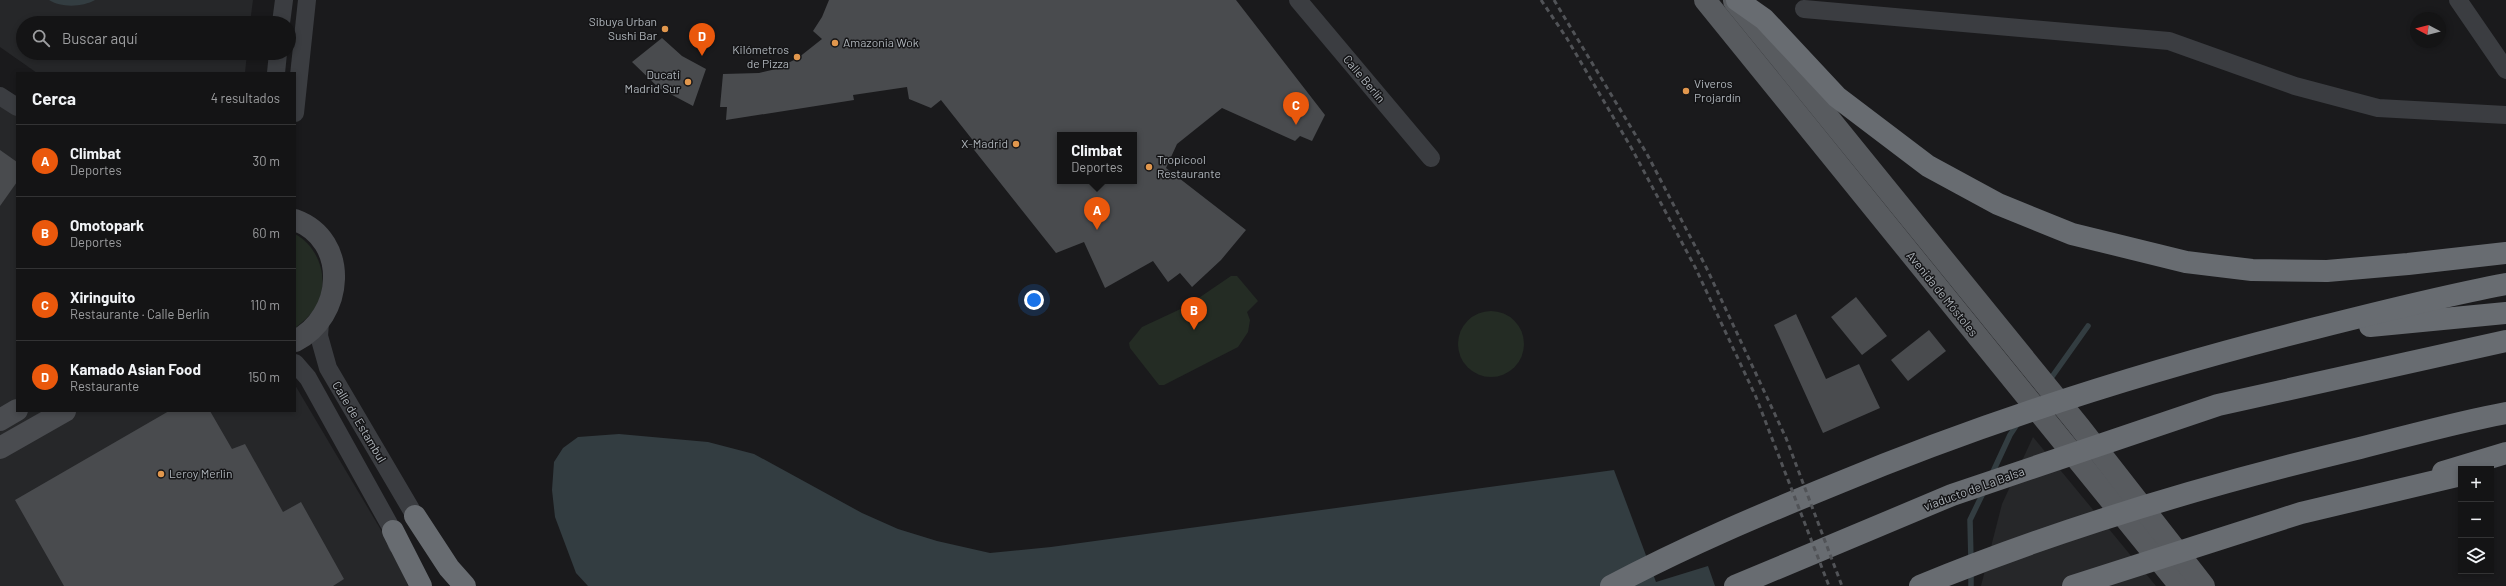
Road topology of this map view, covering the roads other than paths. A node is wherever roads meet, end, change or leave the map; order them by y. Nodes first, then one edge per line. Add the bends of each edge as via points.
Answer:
1 (284, 0) edge
2 (307, 0) edge
3 (1298, 0) edge
4 (1705, 0) edge
5 (1733, 0) edge
6 (1737, 0) edge
7 (2458, 0) edge
8 (1804, 9) dead end
9 (282, 16) edge
10 (277, 60) edge
11 (2506, 70) edge
12 (276, 72) edge
13 (0, 96) edge
14 (296, 104) edge
15 (16, 106) edge
16 (2506, 116) edge
17 (1431, 158) dead end
18 (296, 218) edge
19 (2506, 252) edge
20 (2506, 284) edge
21 (2506, 313) edge
22 (320, 322) junction
23 (296, 341) edge
24 (2506, 341) edge
25 (2227, 350) junction
26 (296, 364) edge
27 (16, 411) edge
28 (63, 412) edge
29 (2506, 413) edge
30 (0, 420) edge
31 (0, 448) edge
32 (2506, 453) edge
33 (2506, 465) edge
34 (2494, 468) edge
35 (2458, 476) edge
36 (2360, 498) junction
37 (415, 516) joint
38 (393, 531) junction
39 (409, 586) edge
40 (421, 586) edge
41 (465, 586) edge
42 (1611, 586) edge
43 (1735, 586) edge
44 (1920, 586) edge
45 (2073, 586) edge
46 (2180, 586) edge
47 (2204, 586) edge

1 - 9 street
2 - 14 street
3 - 17 street, Calle Berlín
4 - 46 main road, Avenida de Móstoles
5 - 47 main road, Avenida de Móstoles via 2038,375
6 - 19 highway via 1764,19 1837,97 1928,166 1998,204 2072,234 2186,262 2252,270 2327,271
7 - 11 street
8 - 16 street via 2169,41 2295,86 2378,108
10 - 12 street
13 - 15 street
18 - 22 street via 314,232 333,266 335,286 330,305
20 - 25 highway via 2454,294
21 - 25 highway via 2356,327
22 - 23 street via 306,336
22 - 37 street, Calle de Estambul via 318,336 328,368
24 - 43 highway, viaducto de La Balsa via 2218,405 1952,495
25 - 42 highway via 2072,395 1932,444 1746,521
26 - 38 street, Calle de Estambul via 308,378
27 - 30 street
28 - 31 street
29 - 44 highway via 2276,468 2079,525
32 - 36 highway
33 - 34 highway
35 - 36 highway
36 - 45 highway via 2301,513
37 - 41 highway via 449,568
38 - 39 street, Calle de Estambul
38 - 40 highway

